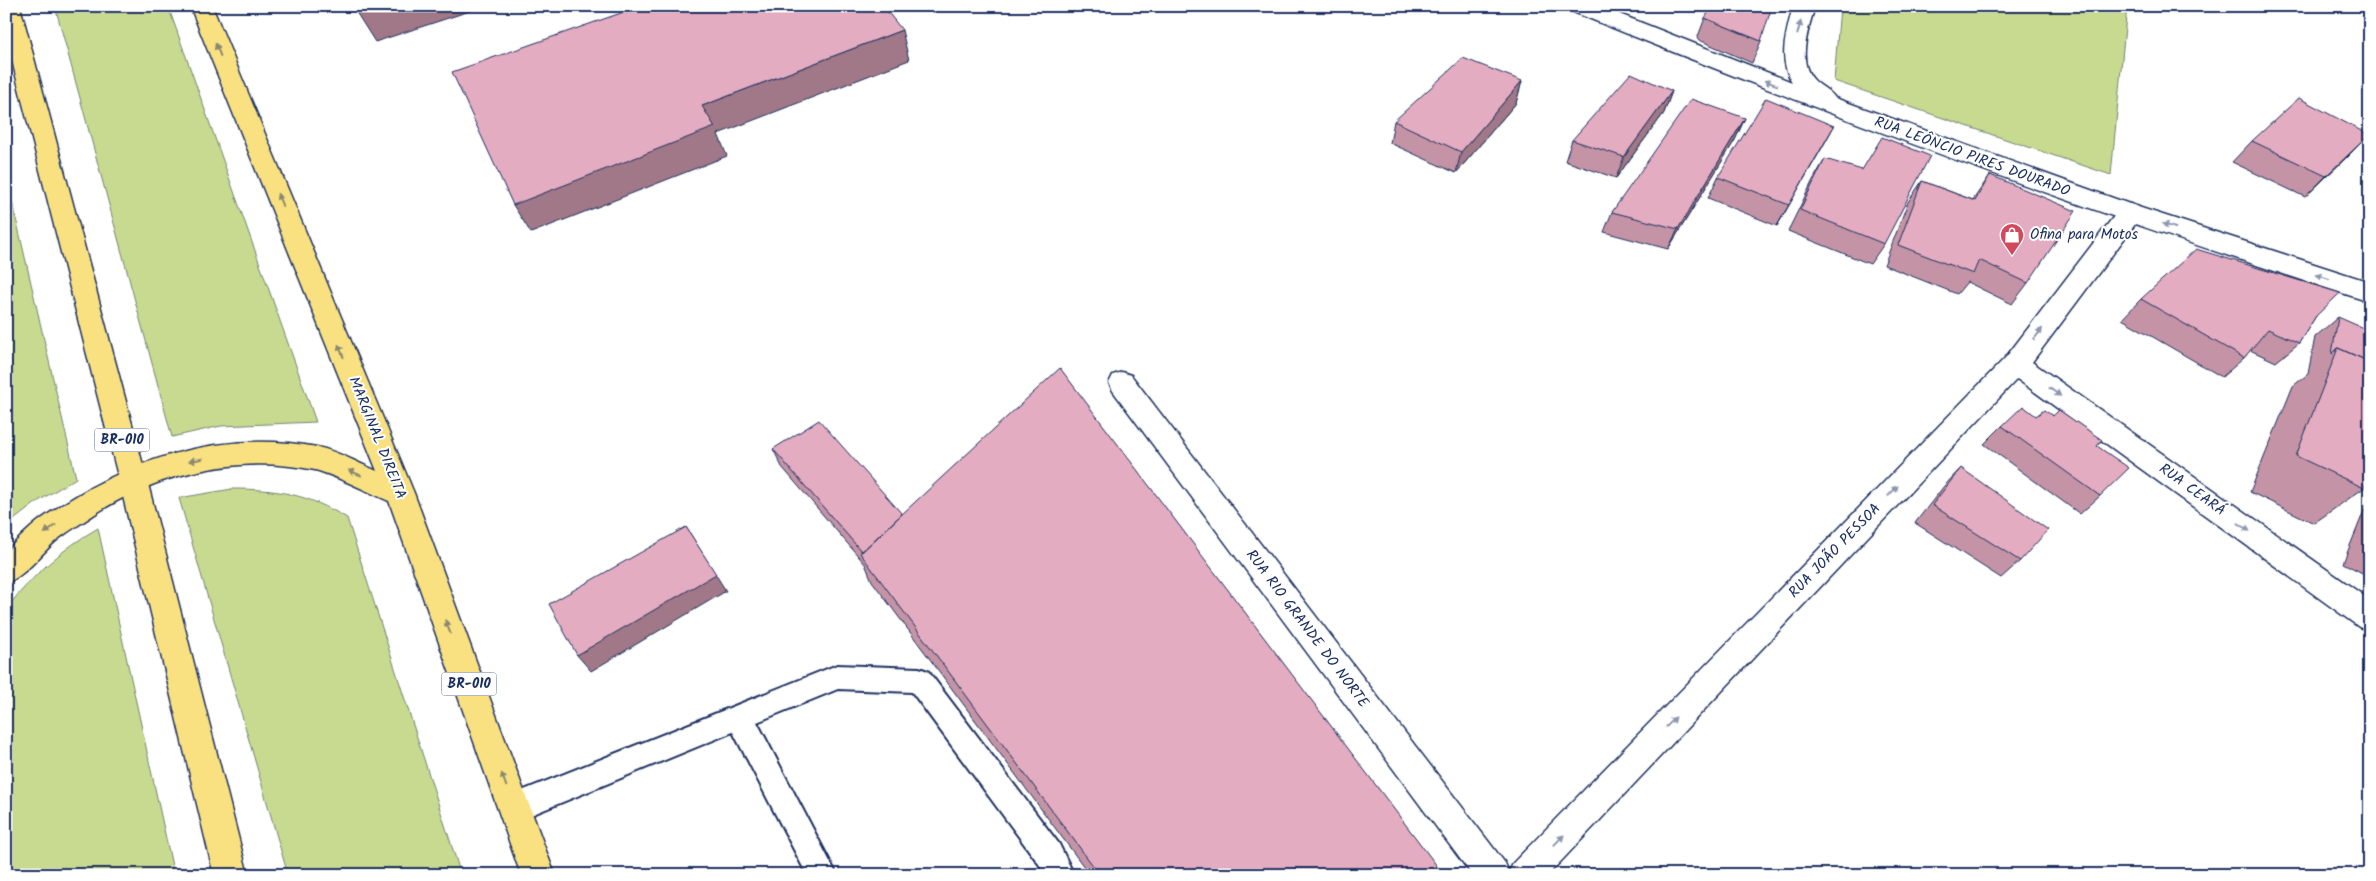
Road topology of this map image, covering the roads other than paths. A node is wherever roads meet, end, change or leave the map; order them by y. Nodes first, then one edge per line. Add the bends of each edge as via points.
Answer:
1 (9, 6) edge
2 (201, 6) edge
3 (1579, 6) edge
4 (1804, 6) edge
5 (1856, 115) junction
6 (2130, 213) junction
7 (2370, 292) edge
8 (2015, 364) junction
9 (1122, 383) dead end
10 (133, 480) junction
11 (400, 493) junction
12 (6, 570) edge
13 (2370, 617) edge
14 (740, 717) junction
15 (514, 808) junction
16 (231, 875) edge
17 (538, 875) edge
18 (823, 875) edge
19 (1060, 875) edge
20 (1493, 875) edge
21 (1525, 875) edge

1 - 10 main road, BR-010
11 -> 2 main road, MARGINAL DIREITA / BR-010
5 -> 3 street, RUA LEÔNCIO PIRES DOURADO
5 -> 4 street via 1812,89 1798,72 1796,37
5 - 6 street, RUA LEÔNCIO PIRES DOURADO
7 -> 6 street, RUA LEÔNCIO PIRES DOURADO
8 -> 6 street, RUA JOÃO PESSOA
8 -> 13 street, RUA CEARÁ
21 -> 8 street, RUA JOÃO PESSOA
9 - 20 street, RUA RIO GRANDE DO NORTE
11 -> 10 main road via 318,459 266,454 224,454 182,462
10 -> 12 main road via 80,508 48,530
10 - 16 main road, BR-010
15 -> 11 main road, MARGINAL DIREITA / BR-010
14 - 15 lane
14 - 18 lane
14 - 19 lane via 837,677 919,680 1049,854
15 - 17 main road, MARGINAL DIREITA / BR-010

